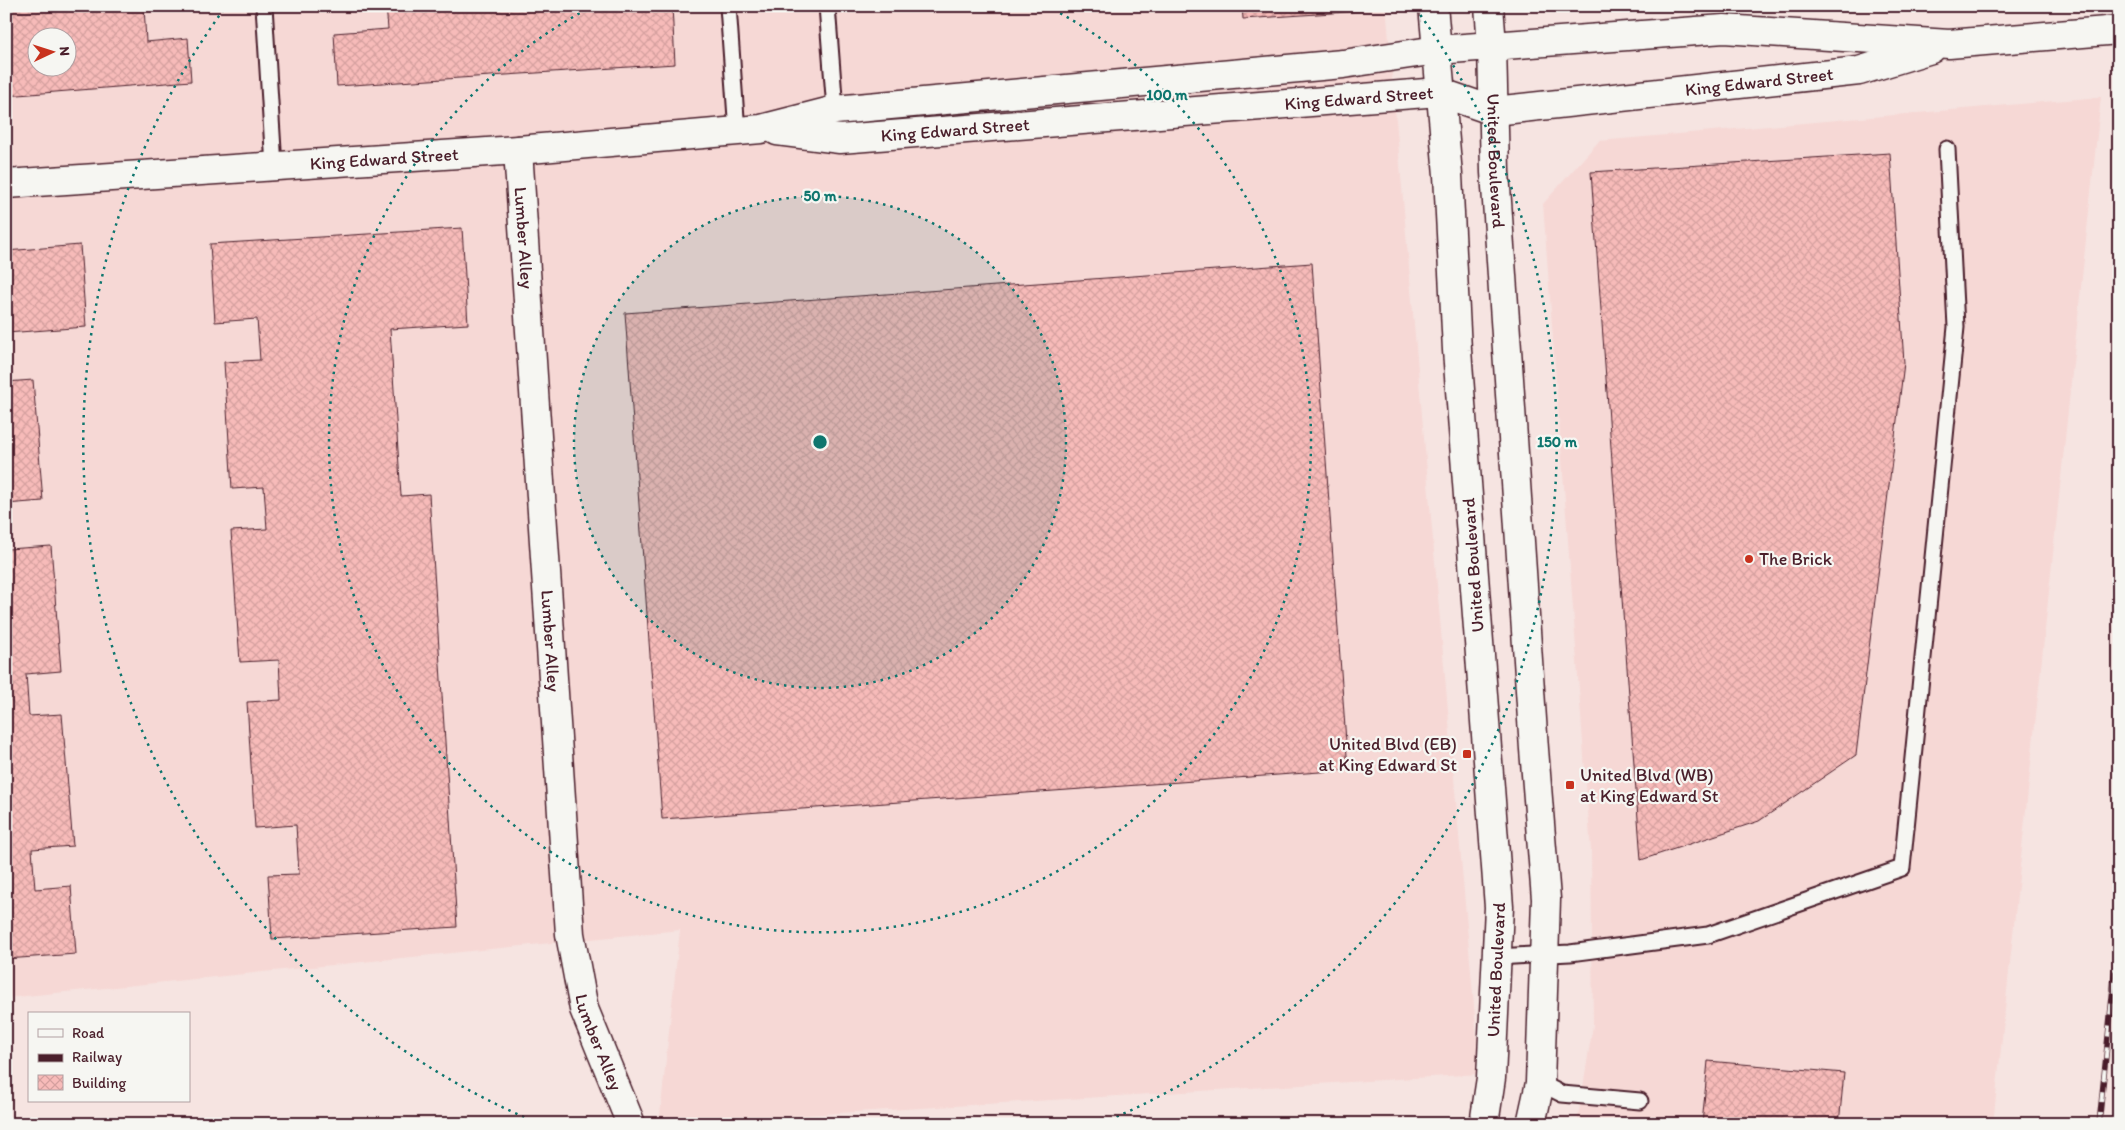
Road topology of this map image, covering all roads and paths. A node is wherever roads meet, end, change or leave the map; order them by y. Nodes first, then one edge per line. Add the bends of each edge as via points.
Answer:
1 (264, 6) edge
2 (728, 6) edge
3 (827, 6) edge
4 (1434, 6) edge
5 (1489, 6) edge
6 (2119, 30) edge
7 (1949, 44) junction
8 (1492, 45) junction
9 (1437, 50) junction
10 (1440, 92) junction
11 (835, 110) junction
12 (1494, 111) junction
13 (749, 130) junction
14 (1947, 149) dead end
15 (518, 150) junction
16 (274, 166) junction
17 (6, 184) edge
18 (1544, 956) junction
19 (1497, 957) junction
20 (1540, 1083) junction
21 (1640, 1101) dead end
22 (631, 1124) edge
23 (1484, 1124) edge
24 (1531, 1124) edge

1 - 16 lane
2 - 13 lane
3 - 11 lane
4 - 9 main road, United Boulevard
5 - 8 main road, United Boulevard
6 - 7 main road, King Edward Street
7 - 8 main road, King Edward Street via 1724,29
7 - 12 main road, King Edward Street via 1859,71
8 - 9 main road, King Edward Street
8 - 12 main road, United Boulevard
9 - 10 main road, United Boulevard
9 - 11 main road, King Edward Street via 1334,65
10 - 12 main road, King Edward Street
10 - 13 main road, King Edward Street via 840,139
10 - 19 main road, United Boulevard via 1499,907
11 - 13 main road, King Edward Street
12 - 18 main road, United Boulevard via 1495,172 1546,899
13 - 15 main road, King Edward Street
14 - 18 lane via 1956,327 1902,868 1708,936
15 - 16 main road, King Edward Street
15 - 22 main road, Lumber Alley via 570,934 584,1009
16 - 17 main road, King Edward Street
18 - 19 lane
18 - 20 main road, United Boulevard
19 - 23 main road, United Boulevard via 1492,1078
20 - 21 lane via 1562,1094
20 - 24 main road, United Boulevard

